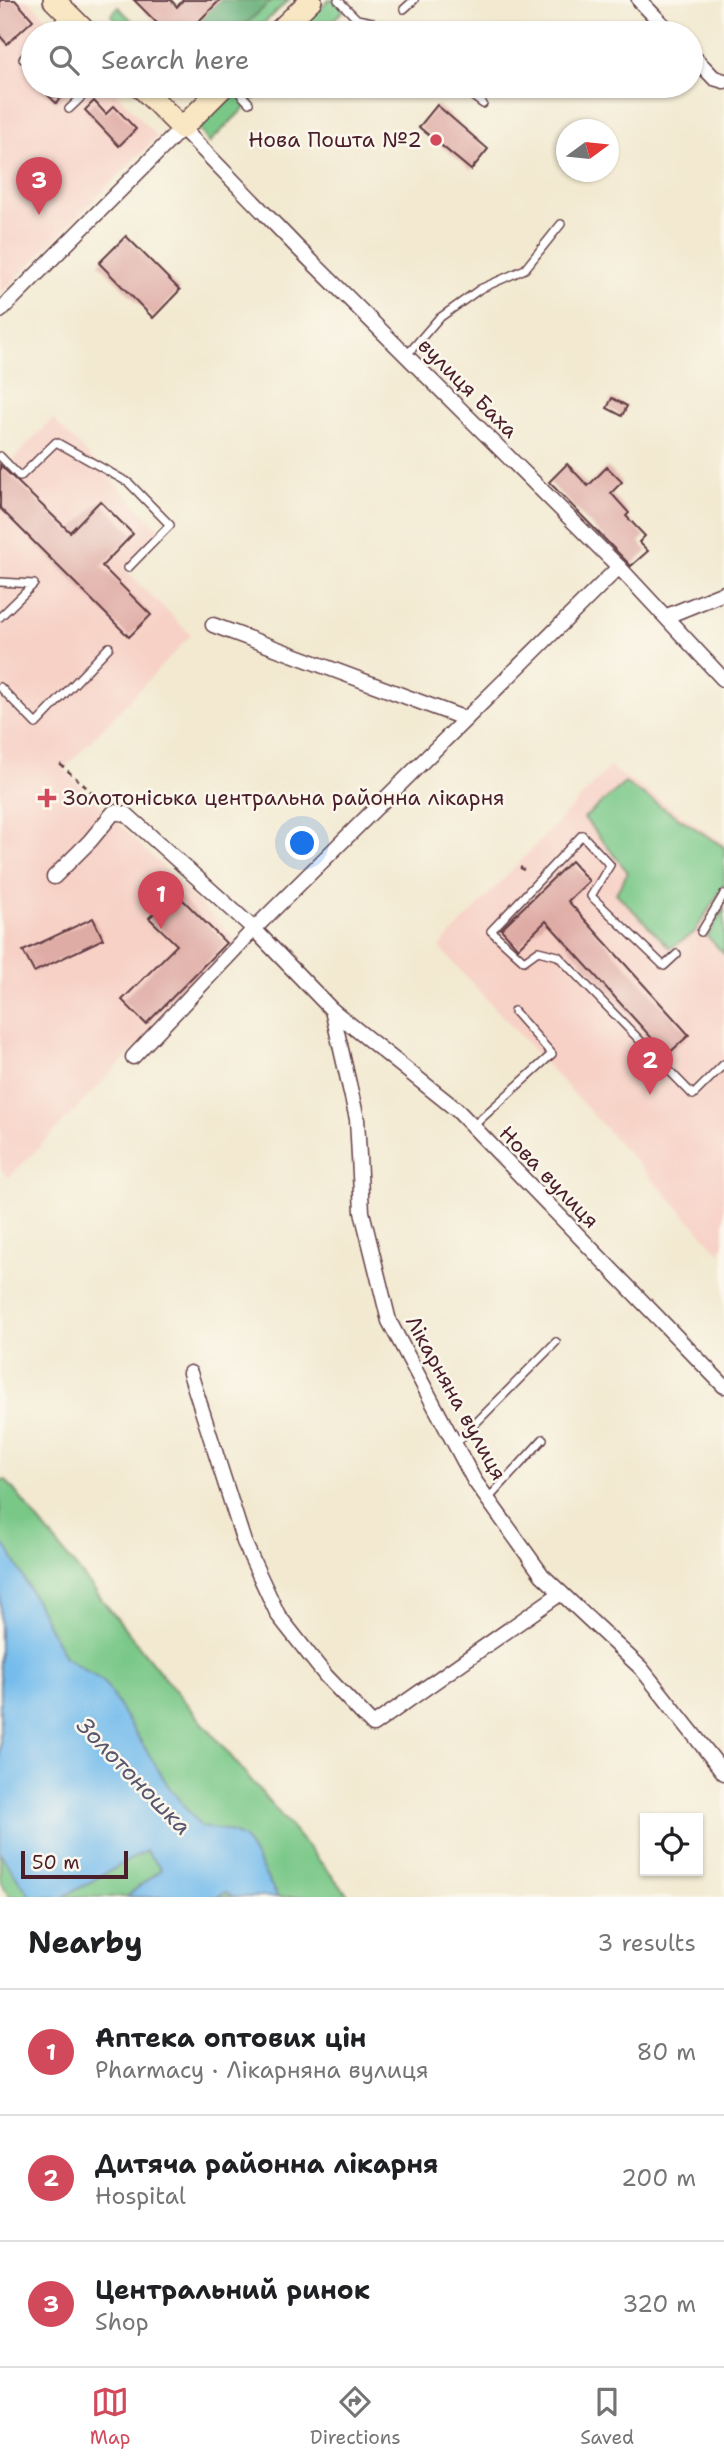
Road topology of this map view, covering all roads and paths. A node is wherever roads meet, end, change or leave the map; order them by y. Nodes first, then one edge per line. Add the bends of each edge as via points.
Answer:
1 (311, 0) edge
2 (338, 0) edge
3 (414, 0) edge
4 (639, 0) edge
5 (61, 7) edge
6 (404, 9) dead end
7 (75, 21) edge
8 (289, 21) edge
9 (367, 21) edge
10 (659, 21) edge
11 (703, 65) edge
12 (721, 82) edge
13 (80, 98) edge
14 (151, 98) edge
15 (212, 98) edge
16 (244, 98) edge
17 (476, 98) edge
18 (249, 103) dead end
19 (483, 103) dead end
20 (69, 109) dead end
21 (182, 128) junction
22 (561, 224) dead end
23 (0, 311) edge
24 (405, 356) junction
25 (0, 456) edge
26 (619, 567) junction
27 (128, 568) dead end
28 (0, 582) edge
29 (724, 593) edge
30 (667, 615) junction
31 (0, 617) edge
32 (213, 625) dead end
33 (108, 647) dead end
34 (724, 680) edge
35 (0, 687) edge
36 (466, 719) junction
37 (60, 764) dead end
38 (114, 812) junction
39 (520, 867) dead end
40 (527, 873) dead end
41 (54, 877) dead end
42 (724, 894) edge
43 (254, 929) junction
44 (701, 932) dead end
45 (677, 954) dead end
46 (332, 1010) junction
47 (514, 1011) dead end
48 (132, 1057) dead end
49 (724, 1064) edge
50 (471, 1127) junction
51 (556, 1342) dead end
52 (190, 1373) dead end
53 (724, 1387) edge
54 (543, 1439) dead end
55 (454, 1444) junction
56 (487, 1499) junction
57 (561, 1593) junction
58 (724, 1773) edge

1 - 8 main road
2 - 9 lane via 357,19
3 - 6 lane
4 - 10 street
5 - 7 main road
11 - 12 street
13 - 20 lane
14 - 21 main road
15 - 21 main road
16 - 18 lane
17 - 19 lane
21 - 23 street
21 - 24 street, вулиця Баха
22 - 24 lane via 525,269 480,289 438,319
24 - 26 street, вулиця Баха
25 - 27 lane via 20,477 56,442 129,483 170,525
26 - 30 street, вулиця Баха
26 - 36 street
28 - 31 lane via 34,584
29 - 30 street
30 - 34 street, вулиця Баха
32 - 36 street
33 - 35 lane via 36,724
36 - 43 street
37 - 38 path
38 - 41 street
38 - 43 street via 127,814
39 - 40 path
42 - 44 lane
43 - 46 street
43 - 48 street
45 - 49 lane via 664,965 591,896 610,865 582,835 491,931 524,961 538,951 558,956 693,1095
46 - 50 street, Нова вулиця
46 - 55 street, Лікарняна вулиця via 357,1119 362,1212 389,1321
47 - 50 lane via 552,1054
50 - 53 street, Нова вулиця
51 - 55 lane
52 - 57 street via 244,1542 278,1615 373,1726
54 - 56 lane
55 - 56 street, Лікарняна вулиця
56 - 57 street, Лікарняна вулиця via 542,1575
57 - 58 street, Лікарняна вулиця via 641,1668

